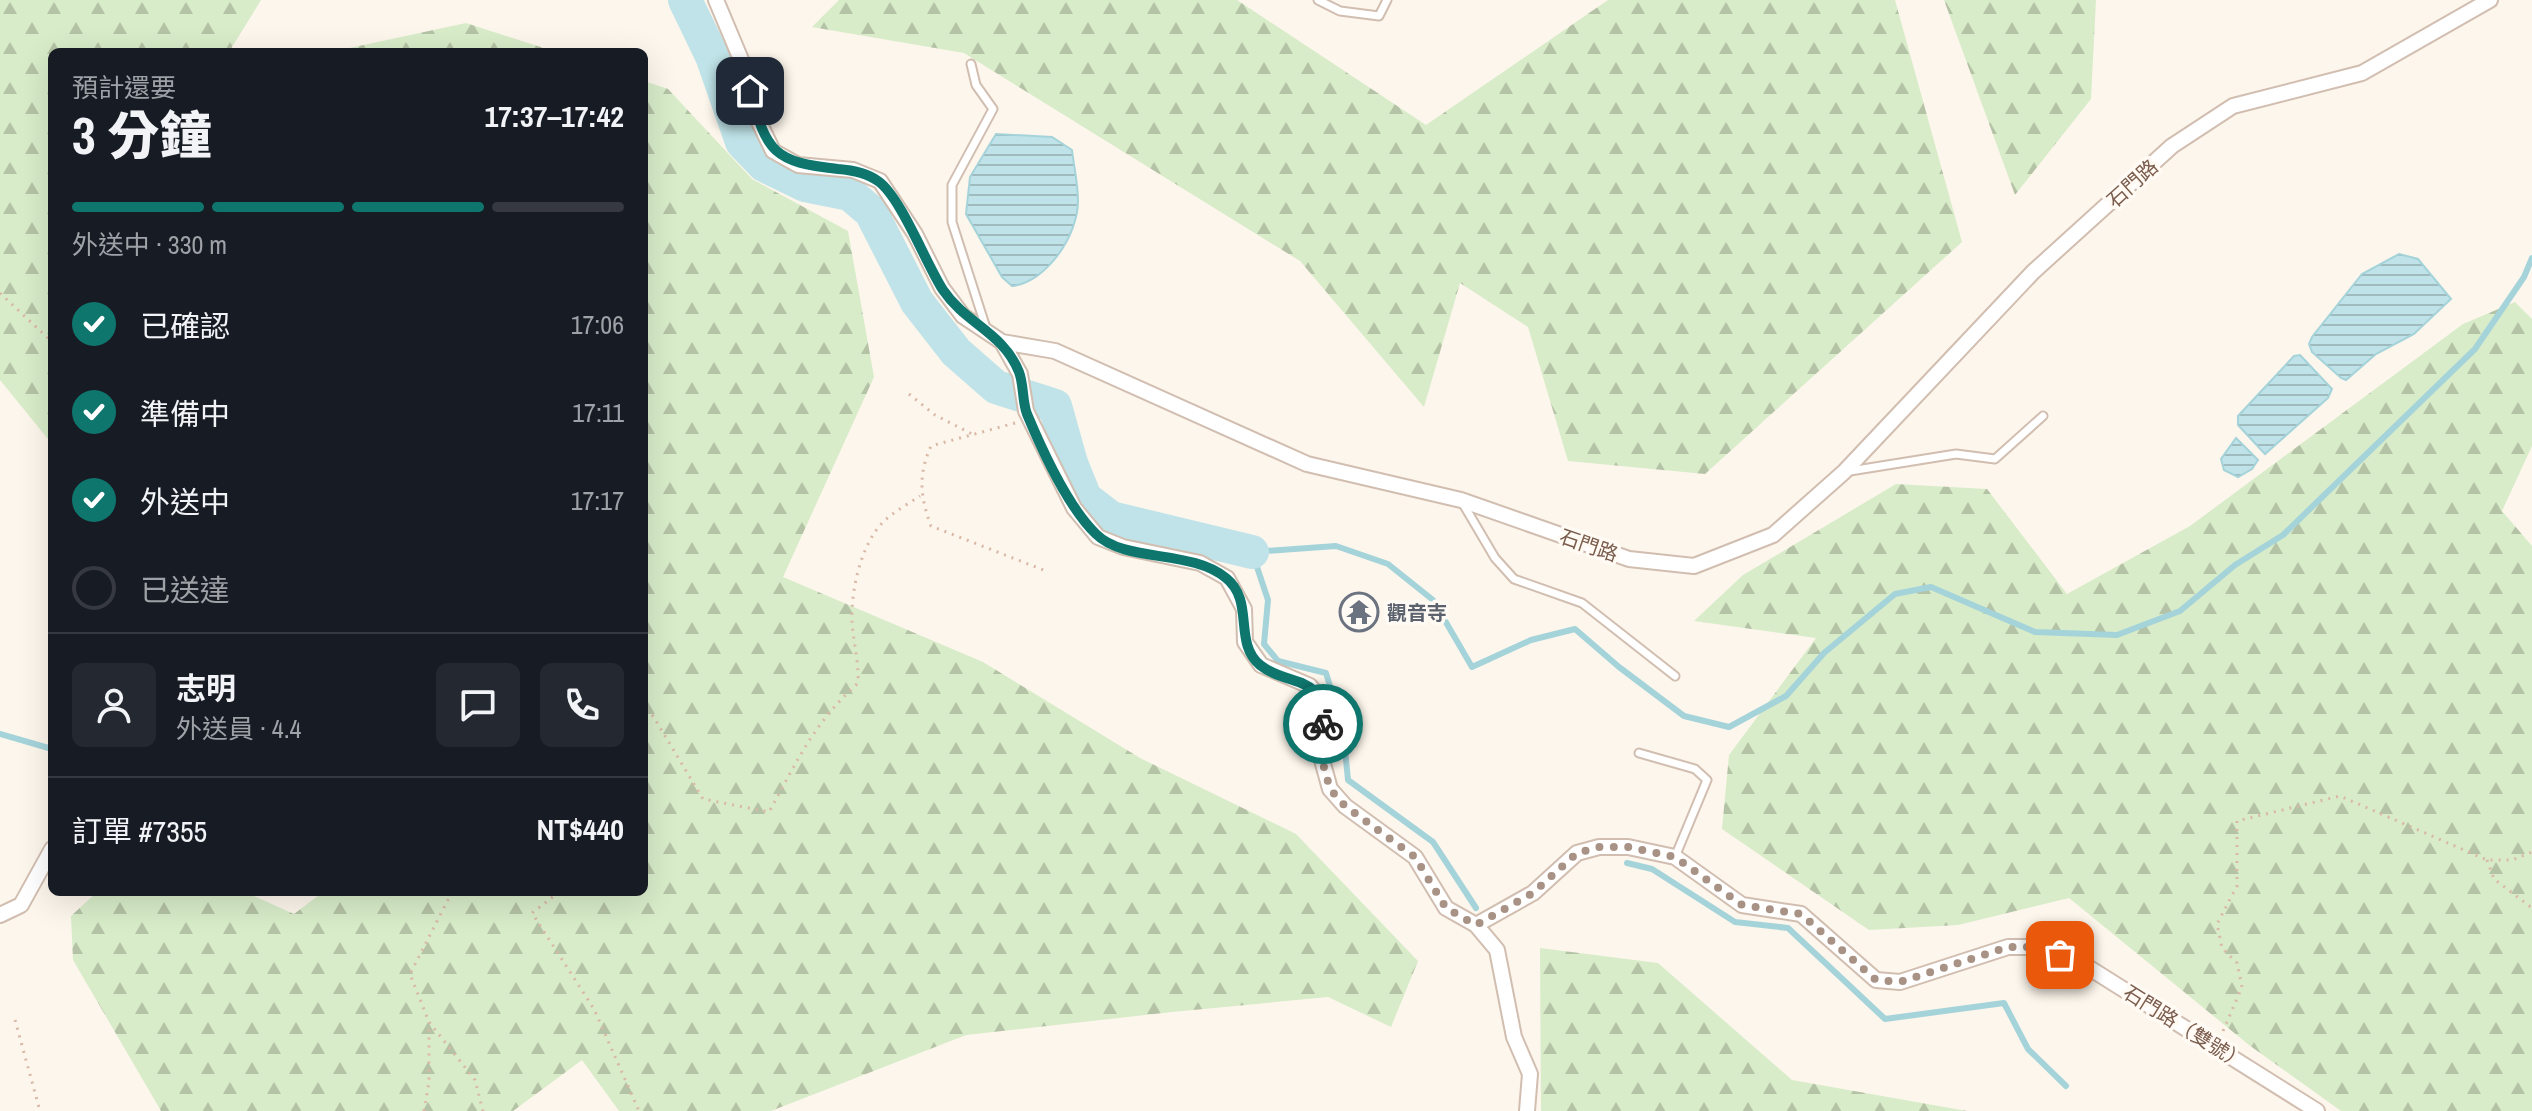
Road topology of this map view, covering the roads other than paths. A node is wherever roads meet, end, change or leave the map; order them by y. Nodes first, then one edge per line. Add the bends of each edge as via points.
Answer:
1 (716, 0) edge
2 (1318, 0) edge
3 (1387, 0) edge
4 (2490, 0) edge
5 (971, 64) dead end
6 (987, 330) junction
7 (1002, 342) junction
8 (2043, 416) dead end
9 (1844, 472) junction
10 (1461, 500) junction
11 (1675, 676) dead end
12 (1639, 753) dead end
13 (48, 856) edge
14 (1675, 857) junction
15 (0, 915) edge
16 (1476, 925) junction
17 (1527, 1111) edge
18 (2317, 1111) edge

1 - 6 street, 石門路 via 773,151 798,165 853,170 880,181 942,288 963,316
2 - 3 lane via 1340,11 1379,16
4 - 9 street, 石門路 via 2362,73 2233,106 2172,146 2033,272
5 - 6 lane via 976,85 993,109 952,185 952,222
6 - 7 street, 石門路
7 - 10 street, 石門路 via 1055,351 1307,464
7 - 16 street via 1020,374 1026,411 1074,508 1098,537 1200,563 1227,578 1244,609 1245,642 1261,665 1310,686 1324,704 1322,760 1330,789 1415,857 1446,908
8 - 9 lane via 1995,459 1956,454
9 - 10 street, 石門路 via 1773,535 1694,566 1629,559
10 - 11 lane via 1495,558 1514,579 1582,603
12 - 14 lane via 1695,769 1707,780
13 - 15 street via 21,905
14 - 16 street, 石門路（雙號） via 1628,847 1577,853 1533,893
14 - 18 street, 石門路（雙號） via 1742,905 1801,914 1876,980 1900,982 2008,947 2038,947 2083,964
16 - 17 street via 1497,950 1514,1037 1530,1074

